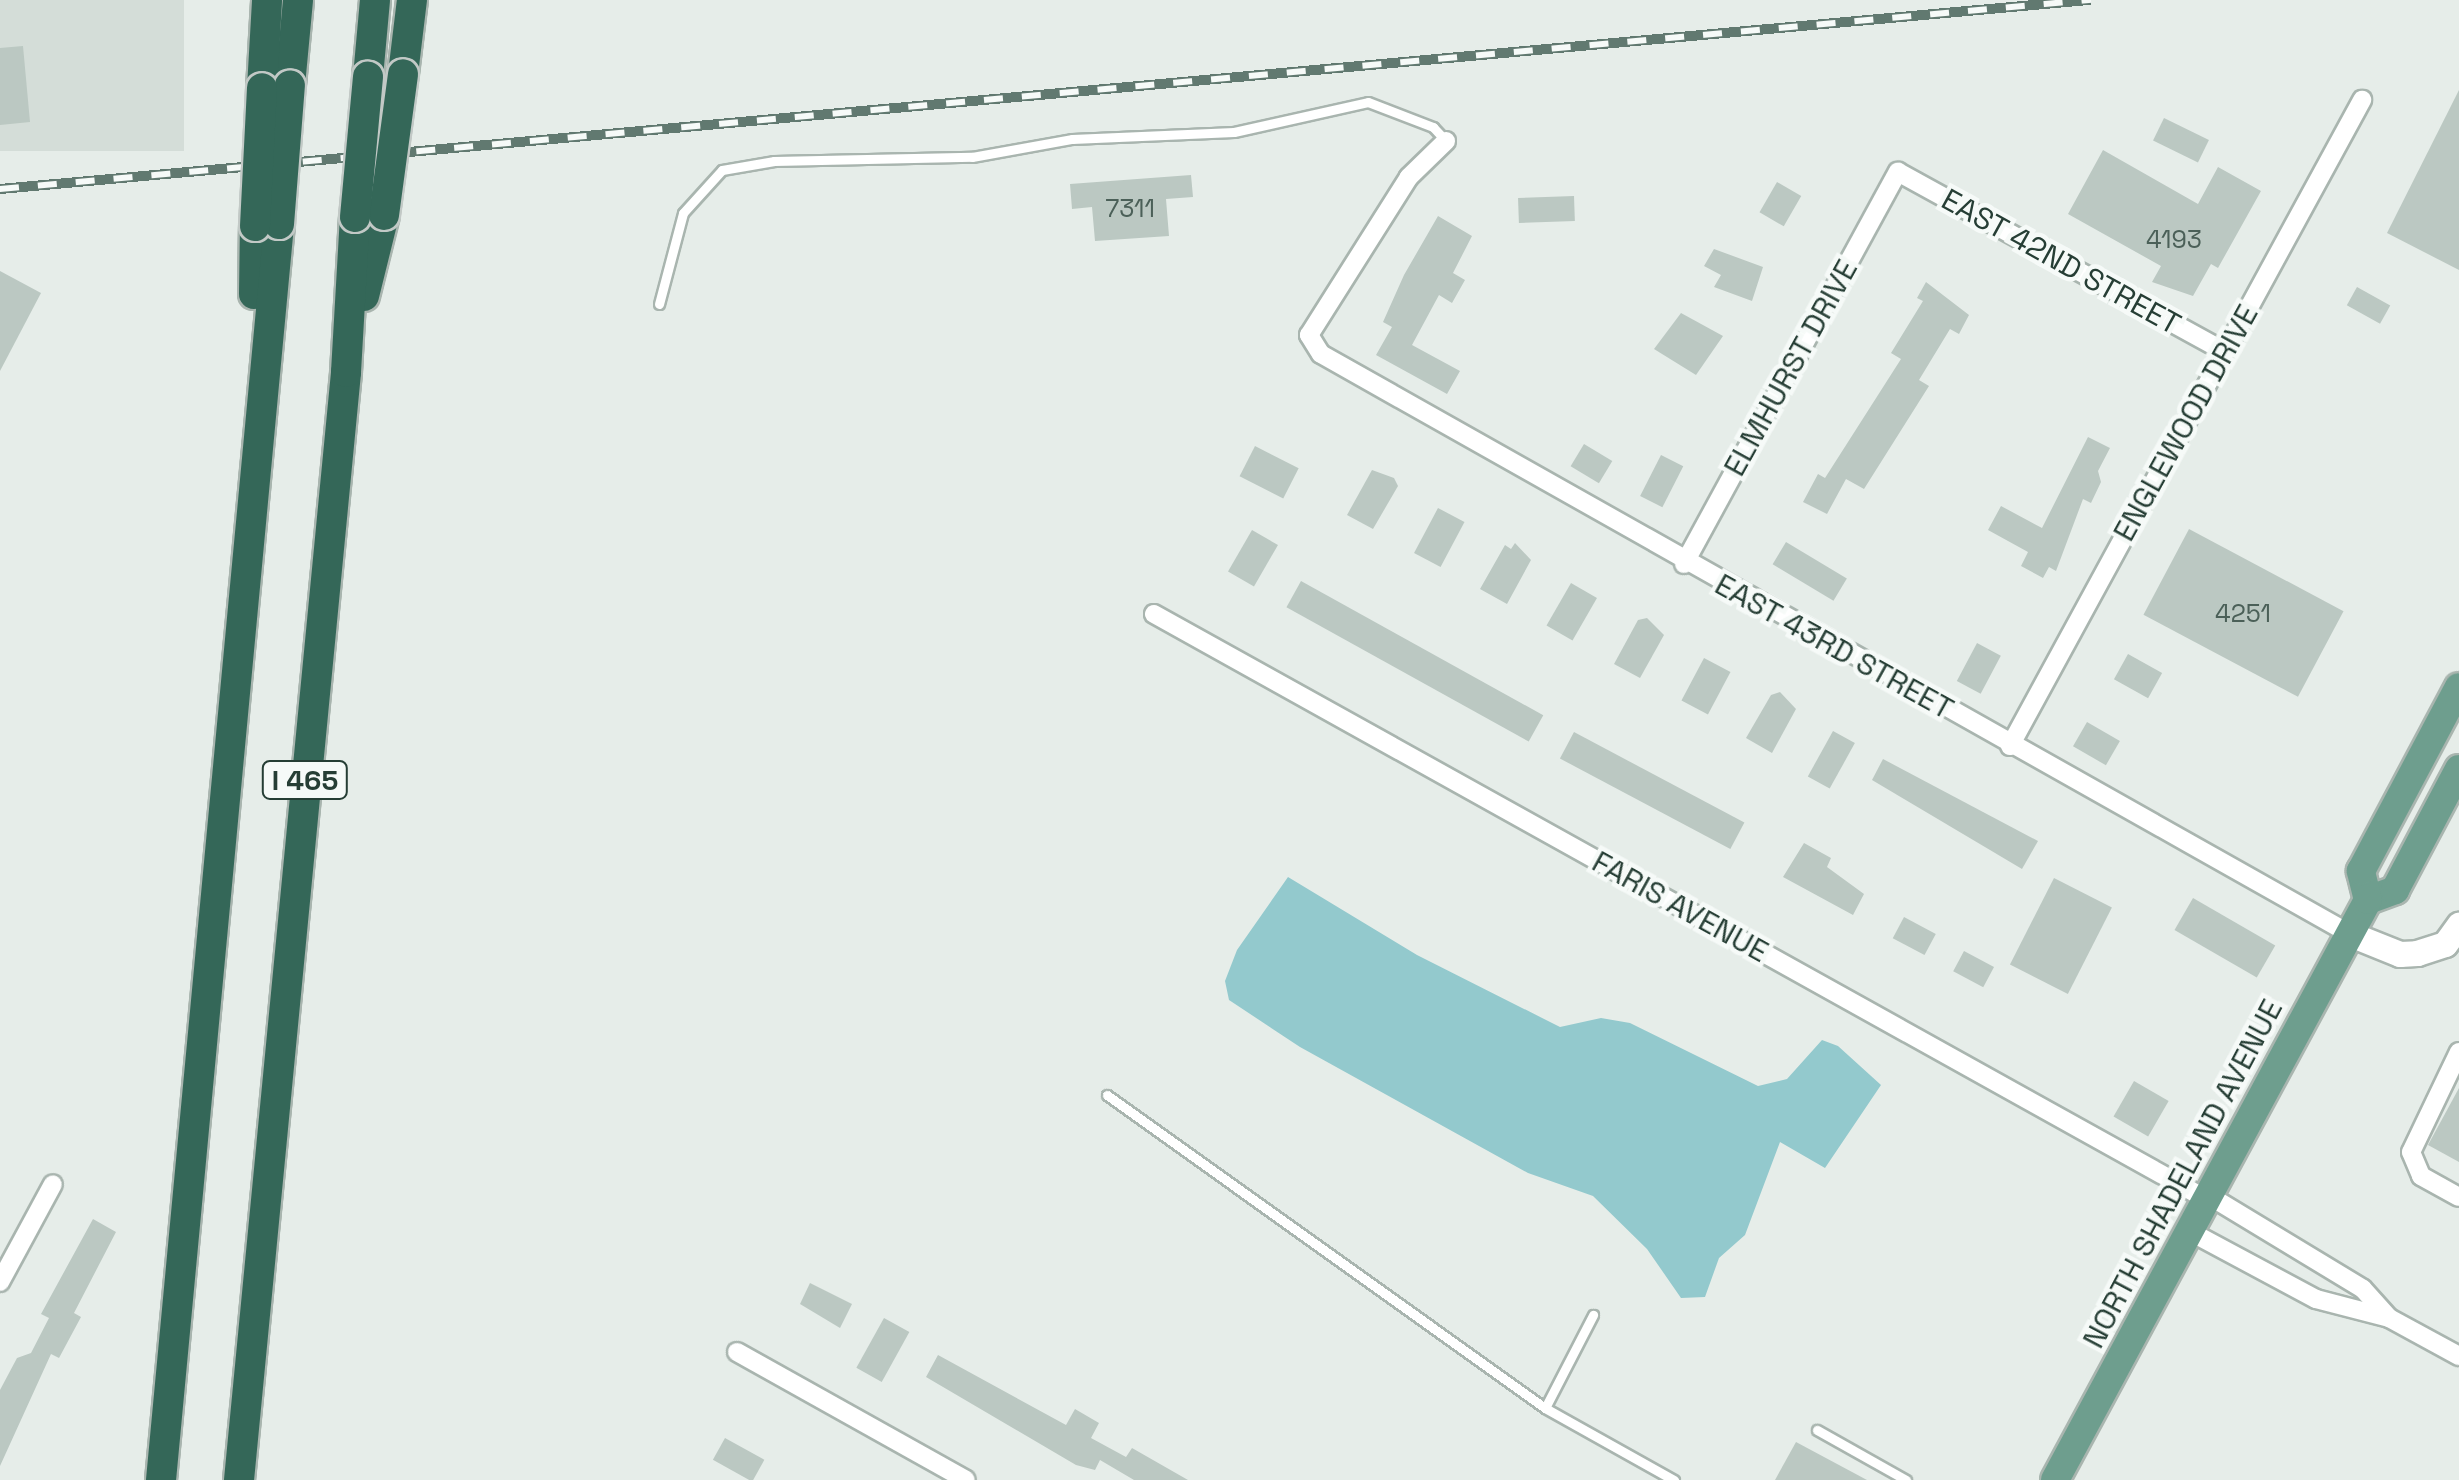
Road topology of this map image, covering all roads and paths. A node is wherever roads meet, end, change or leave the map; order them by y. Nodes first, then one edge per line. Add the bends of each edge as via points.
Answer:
1 (267, 0) edge
2 (298, 0) edge
3 (375, 0) edge
4 (412, 0) edge
5 (276, 86) junction
6 (2362, 100) dead end
7 (1446, 141) joint
8 (1898, 172) joint
9 (370, 216) junction
10 (658, 304) dead end
11 (2225, 352) junction
12 (1684, 564) junction
13 (1154, 614) dead end
14 (2459, 686) edge
15 (2010, 746) junction
16 (2459, 769) edge
17 (2368, 900) junction
18 (2459, 925) edge
19 (2350, 934) junction
20 (2459, 1052) edge
21 (1107, 1096) dead end
22 (53, 1184) dead end
23 (2207, 1197) junction
24 (2459, 1198) edge
25 (2189, 1231) junction
26 (0, 1282) edge
27 (1594, 1315) dead end
28 (2389, 1318) junction
29 (737, 1352) dead end
30 (2459, 1356) edge
31 (1545, 1408) junction
32 (1817, 1430) dead end
33 (162, 1480) edge
34 (239, 1480) edge
35 (966, 1480) edge
36 (1674, 1480) edge
37 (1906, 1480) edge
38 (2054, 1480) edge

1 - 5 highway
2 - 5 highway, I 465
3 - 9 highway, I 465, bridge via 368,77
4 - 9 highway, bridge via 403,74
5 - 33 highway, I 465, bridge via 249,527
6 - 11 street, ENGLEWOOD DRIVE
7 - 10 lane via 1433,127 1368,102 1234,132 1072,139 972,157 774,161 722,170 683,212
7 - 12 street, EAST 43RD STREET via 1409,177 1308,336 1320,354
8 - 11 street, EAST 42ND STREET
8 - 12 street, ELMHURST DRIVE
9 - 34 highway, I 465 via 346,372
11 - 15 street, ENGLEWOOD DRIVE
12 - 15 street, EAST 43RD STREET
13 - 23 street, FARIS AVENUE
14 - 17 main road, NORTH SHADELAND AVENUE via 2361,870
15 - 19 street, EAST 43RD STREET
16 - 17 main road, NORTH SHADELAND AVENUE via 2394,890
17 - 19 main road, NORTH SHADELAND AVENUE
18 - 19 street via 2445,944 2417,953 2400,954
19 - 23 main road, NORTH SHADELAND AVENUE
20 - 24 street via 2410,1152 2421,1176
21 - 31 lane
22 - 26 street
23 - 25 main road, NORTH SHADELAND AVENUE
23 - 28 street, FARIS AVENUE via 2362,1289
25 - 28 street, FARIS AVENUE via 2316,1299
25 - 38 main road, NORTH SHADELAND AVENUE
27 - 31 lane
28 - 30 street, FARIS AVENUE
29 - 35 street
31 - 36 lane
32 - 37 lane

